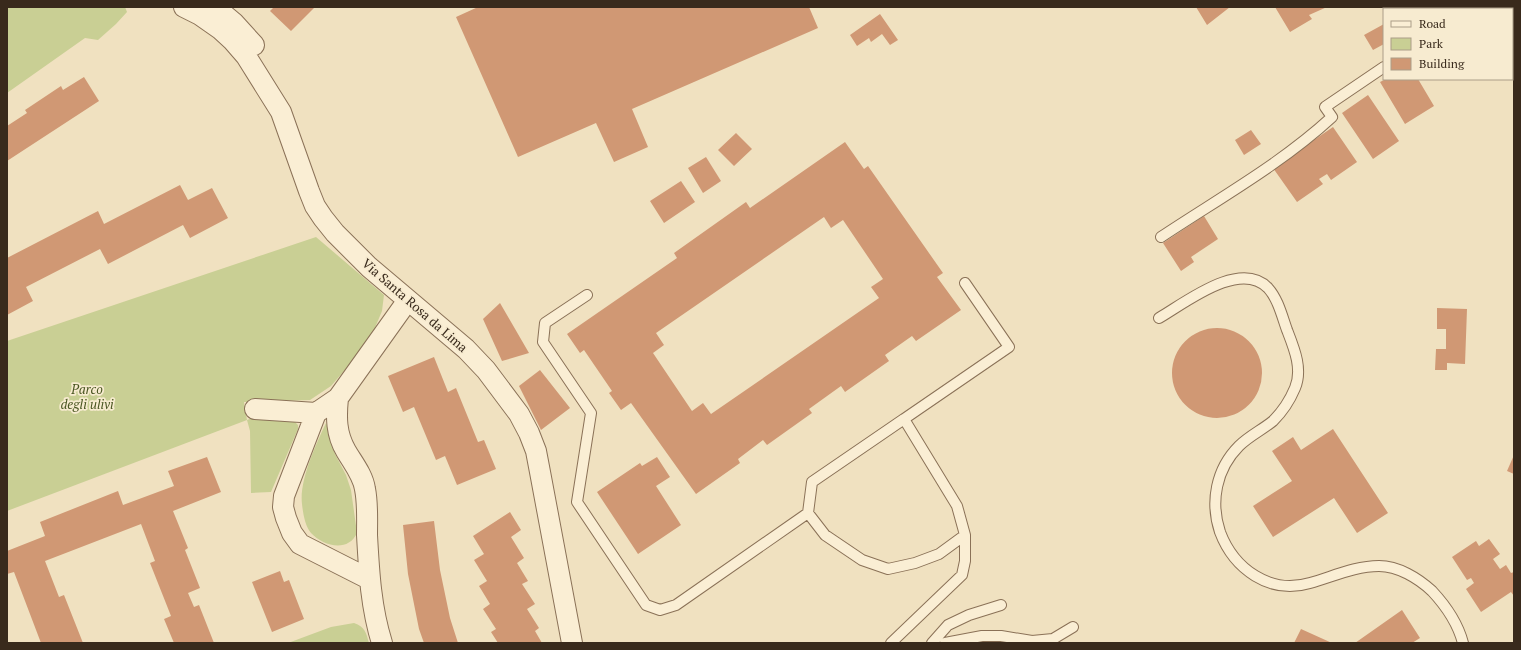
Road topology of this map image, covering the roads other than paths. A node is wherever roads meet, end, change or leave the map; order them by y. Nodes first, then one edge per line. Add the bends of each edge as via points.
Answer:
1 (184, 7) edge
2 (215, 7) edge
3 (1383, 68) edge
4 (281, 112) junction
5 (1160, 237) dead end
6 (965, 283) dead end
7 (587, 295) dead end
8 (408, 300) junction
9 (1159, 318) dead end
10 (338, 398) junction
11 (255, 409) dead end
12 (316, 412) junction
13 (904, 419) junction
14 (808, 513) junction
15 (965, 534) junction
16 (369, 579) junction
17 (1001, 605) dead end
18 (1073, 627) dead end
19 (382, 643) edge
20 (572, 643) edge
21 (891, 643) edge
22 (932, 643) edge
23 (945, 643) edge
24 (1463, 643) edge

1 - 4 street, Via Santa Rosa da Lima via 200,15 233,41 246,56
2 - 4 street via 234,23 263,57 271,72
3 - 5 lane via 1325,107 1332,117 1311,136
4 - 8 street, Via Santa Rosa da Lima via 309,191 323,218 369,267
6 - 13 lane via 1009,347
7 - 14 lane via 545,323 543,342 591,413 577,502 646,605 660,610 676,605
8 - 10 street
8 - 20 street, Via Santa Rosa da Lima via 466,349 504,393 529,434 536,451
9 - 24 lane via 1217,283 1238,278 1255,279 1267,287 1274,297 1296,352 1296,387 1286,405 1273,420 1239,446 1219,474 1215,491 1216,511 1220,532 1233,557 1248,572 1265,582 1286,586 1308,584 1359,568 1396,568 1425,585 1438,598 1453,620
10 - 12 street
10 - 16 street via 338,431 365,488
11 - 12 street
12 - 16 street via 284,496 286,518 300,544
13 - 14 lane via 812,482
13 - 15 lane via 957,506
14 - 15 lane via 825,535 862,560 888,569 939,554
15 - 21 lane via 962,575
16 - 19 street
17 - 22 lane via 948,624
18 - 23 lane via 1053,639 1032,641 982,636

